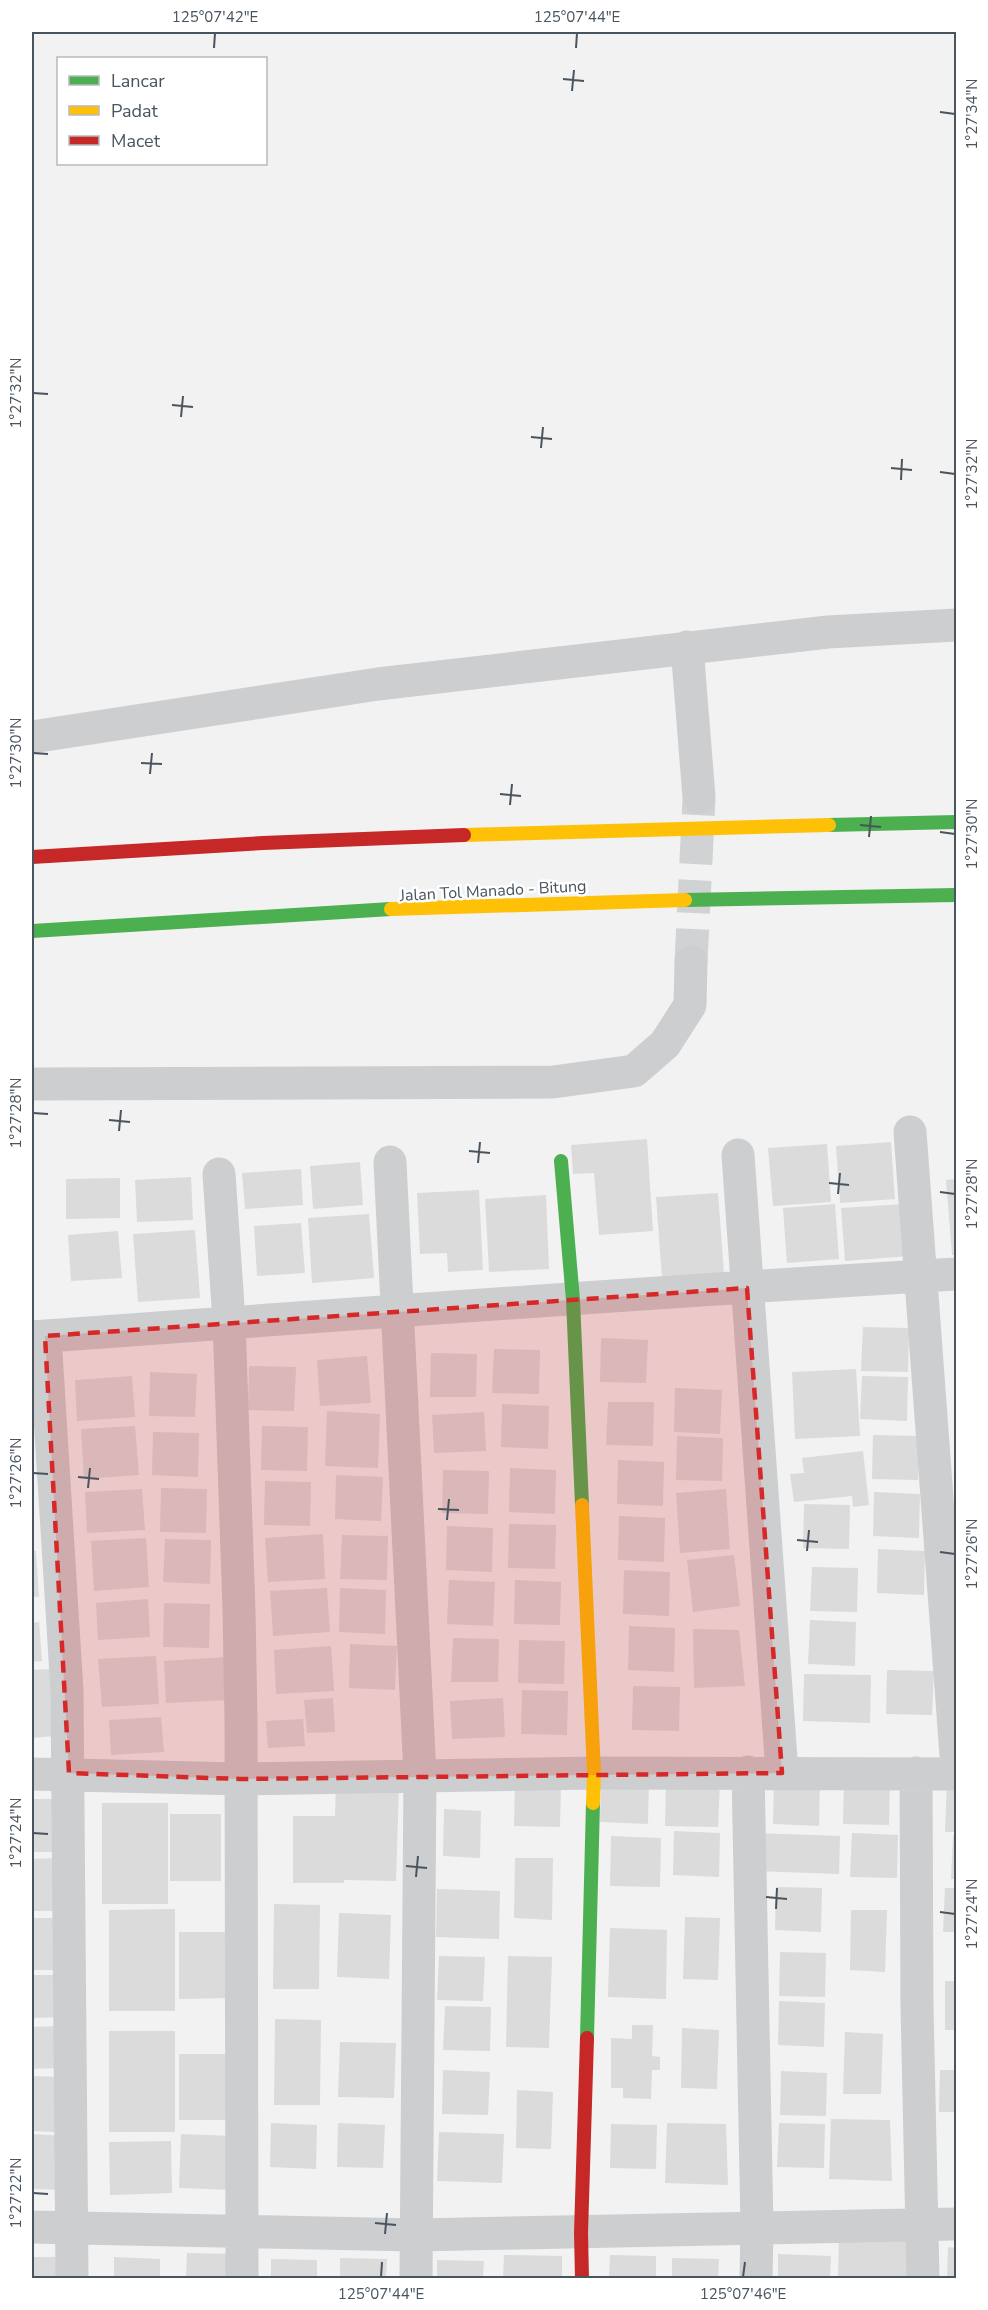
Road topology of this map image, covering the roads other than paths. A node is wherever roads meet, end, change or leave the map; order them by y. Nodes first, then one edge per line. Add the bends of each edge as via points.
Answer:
1 (957, 625) edge
2 (687, 647) junction
3 (32, 736) edge
4 (699, 797) tunnel mouth
5 (957, 822) edge
6 (32, 857) edge
7 (957, 895) edge
8 (32, 931) edge
9 (691, 962) tunnel mouth
10 (32, 1084) edge
11 (910, 1132) dead end
12 (738, 1155) dead end
13 (561, 1161) dead end
14 (390, 1162) dead end
15 (219, 1174) dead end
16 (957, 1274) edge
17 (922, 1276) junction
18 (747, 1287) junction
19 (573, 1300) junction
20 (399, 1310) junction
21 (229, 1321) junction
22 (38, 1336) edge
23 (957, 1755) edge
24 (748, 1772) junction
25 (69, 1773) junction
26 (594, 1773) junction
27 (782, 1773) junction
28 (916, 1773) junction
29 (32, 1774) edge
30 (957, 1774) edge
31 (420, 1775) junction
32 (240, 1779) junction
33 (922, 2224) junction
34 (957, 2224) edge
35 (32, 2227) edge
36 (72, 2227) junction
37 (757, 2227) junction
38 (243, 2233) junction
39 (581, 2233) junction
40 (416, 2235) junction
41 (72, 2278) edge
42 (242, 2278) edge
43 (416, 2278) edge
44 (582, 2278) edge
45 (756, 2278) edge
46 (923, 2278) edge

1 - 2 street via 828,632
2 - 3 street via 378,684
2 - 4 street
5 - 6 main road via 185,847
7 - 8 main road, Jalan Tol Manado - Bitung via 642,900 149,922
9 - 10 street via 690,1005 665,1044 634,1071 554,1082
11 - 17 street
12 - 18 street
13 - 19 main road
14 - 20 street
15 - 21 street
16 - 17 street
17 - 18 street
17 - 23 street
18 - 19 street
18 - 27 street
19 - 20 street
19 - 26 main road
20 - 21 street
20 - 31 street
21 - 22 street
21 - 32 street via 239,1610
22 - 25 street via 66,1669
24 - 26 street
24 - 27 street
24 - 37 street
25 - 29 street
25 - 32 street
25 - 36 street
26 - 31 street
26 - 39 main road
27 - 28 street
28 - 30 street
28 - 33 street
31 - 32 street
31 - 40 street
32 - 38 street
33 - 34 street
33 - 37 street
33 - 46 street
35 - 36 street
36 - 38 street
36 - 41 street
37 - 39 street
37 - 45 street
38 - 40 street
38 - 42 street
39 - 40 street
39 - 44 main road
40 - 43 street

